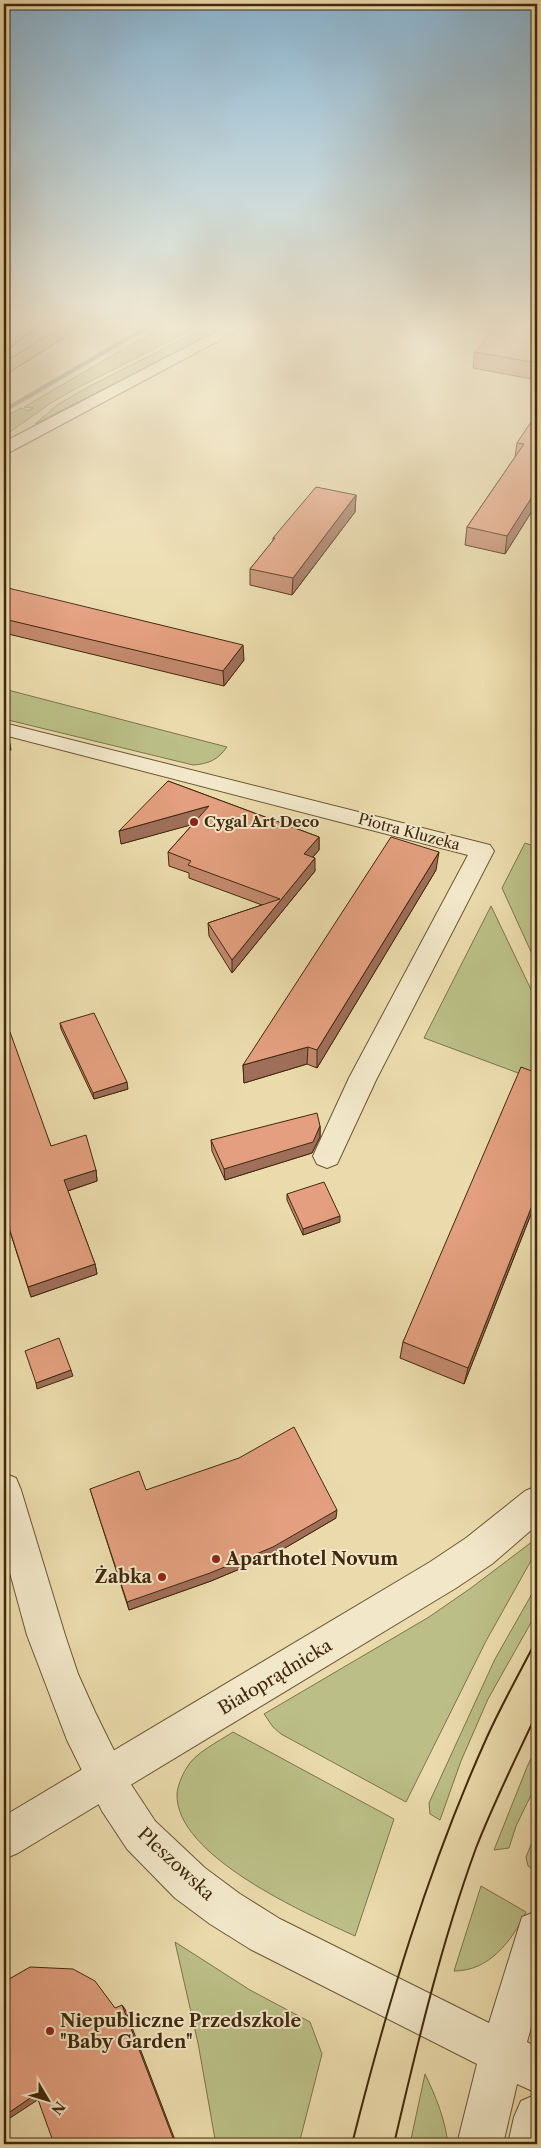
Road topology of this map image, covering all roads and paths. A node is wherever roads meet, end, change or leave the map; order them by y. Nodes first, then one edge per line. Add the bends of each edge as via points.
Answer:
1 (46, 426) edge
2 (4, 448) edge
3 (4, 729) edge
4 (326, 1156) dead end
5 (4, 1490) edge
6 (537, 1503) edge
7 (105, 1778) junction
8 (4, 1839) edge
9 (537, 1932) edge
10 (520, 2061) edge
11 (537, 2117) edge
12 (480, 2144) edge
13 (530, 2144) edge

1 - 2 street
3 - 4 street, Piotra Kluzeka via 482,851 350,1102
5 - 7 street, Pleszowska via 52,1651
6 - 7 street, Białoprądnicka via 479,1551 443,1575
7 - 8 street, Białoprądnicka
7 - 10 street, Pleszowska via 141,1835 190,1883 225,1909 312,1959
9 - 10 street
10 - 12 street
11 - 13 street

